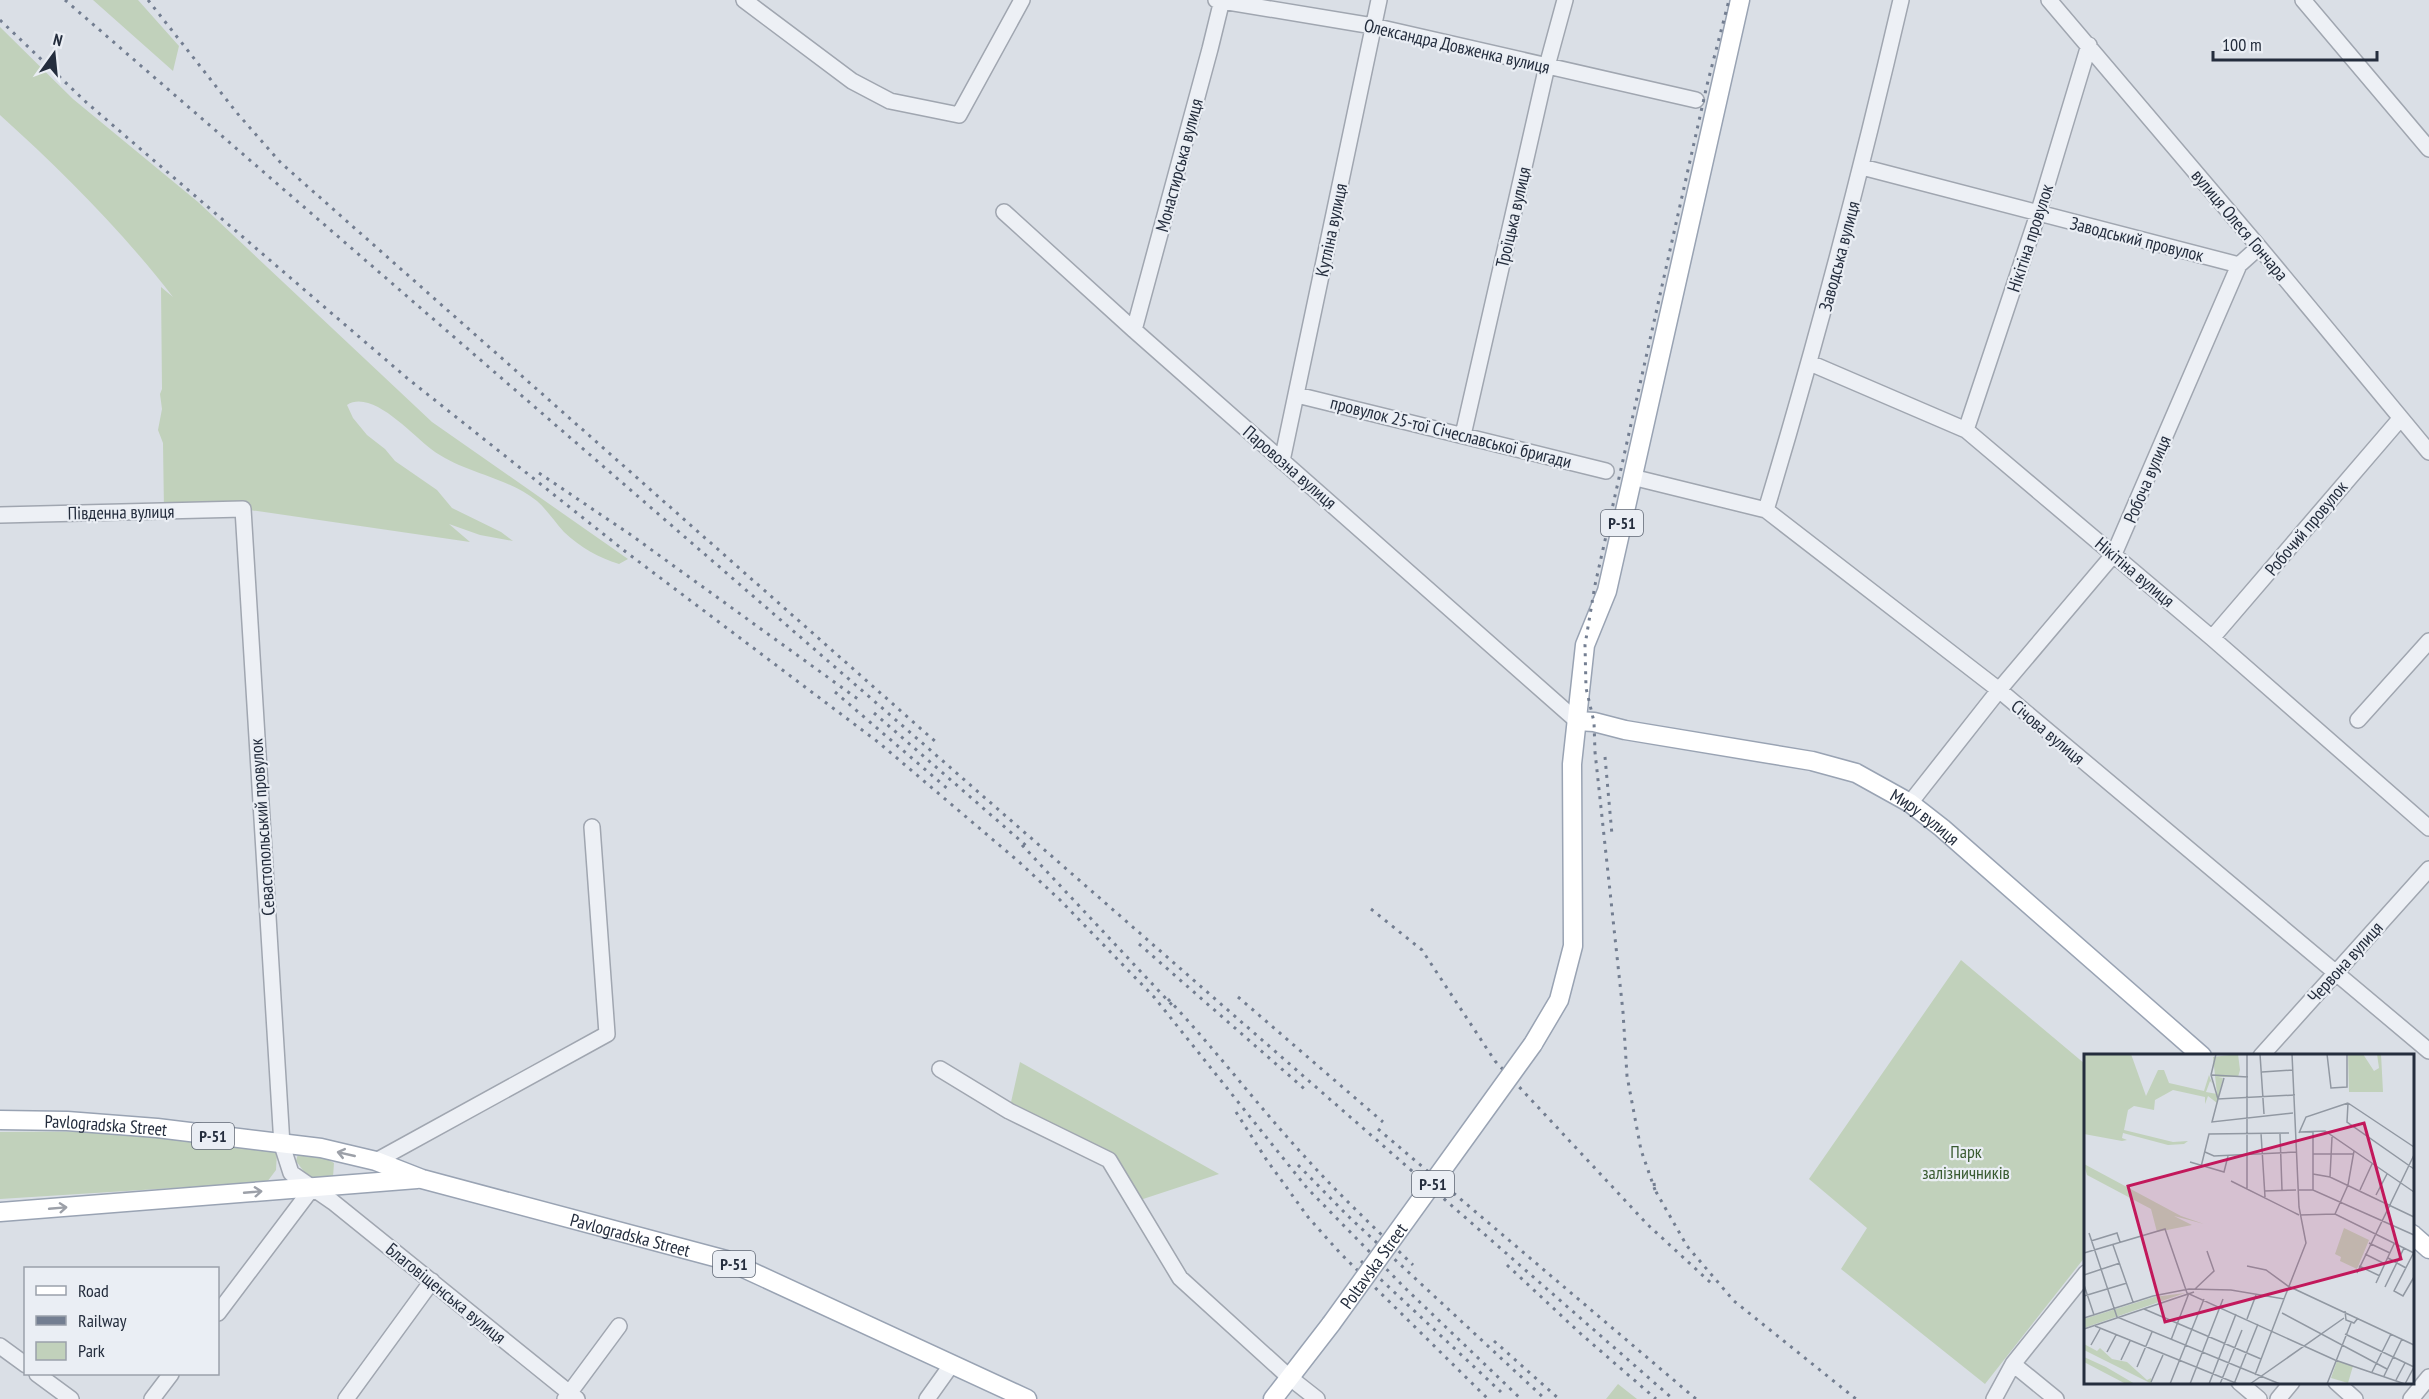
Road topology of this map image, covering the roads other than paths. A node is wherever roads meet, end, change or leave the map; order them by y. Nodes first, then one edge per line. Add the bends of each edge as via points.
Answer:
1 (1023, 0) edge
2 (1220, 0) edge
3 (1379, 0) edge
4 (1565, 0) edge
5 (1740, 0) edge
6 (1901, 0) edge
7 (2049, 0) edge
8 (2302, 0) edge
9 (749, 2) edge
10 (1373, 26) junction
11 (2089, 45) junction
12 (1547, 66) junction
13 (1696, 100) dead end
14 (2429, 149) edge
15 (1862, 167) junction
16 (1004, 212) dead end
17 (2038, 214) junction
18 (2259, 247) junction
19 (2238, 265) junction
20 (1134, 330) junction
21 (1810, 363) junction
22 (1297, 395) junction
23 (2400, 418) junction
24 (1966, 430) junction
25 (1463, 435) junction
26 (2429, 452) edge
27 (1282, 461) junction
28 (1606, 471) dead end
29 (1632, 477) junction
30 (243, 508) joint
31 (1766, 510) junction
32 (0, 515) edge
33 (2114, 554) junction
34 (2212, 638) junction
35 (2429, 642) edge
36 (1999, 690) junction
37 (2358, 720) dead end
38 (1577, 721) junction
39 (1910, 803) junction
40 (592, 826) dead end
41 (2429, 828) edge
42 (2429, 869) edge
43 (2336, 973) junction
44 (2429, 1051) edge
45 (2200, 1054) edge
46 (2263, 1054) edge
47 (940, 1069) dead end
48 (0, 1120) edge
49 (282, 1145) junction
50 (376, 1161) junction
51 (422, 1179) junction
52 (313, 1187) junction
53 (0, 1212) edge
54 (2414, 1236) edge
55 (2429, 1249) edge
56 (2084, 1274) edge
57 (432, 1281) junction
58 (219, 1312) edge
59 (619, 1326) dead end
60 (0, 1346) edge
61 (24, 1364) edge
62 (952, 1364) junction
63 (2013, 1364) junction
64 (38, 1375) edge
65 (170, 1375) edge
66 (1289, 1377) junction
67 (2429, 1377) edge
68 (2240, 1384) edge
69 (2291, 1384) edge
70 (2337, 1384) edge
71 (571, 1397) edge
72 (71, 1399) edge
73 (152, 1399) edge
74 (346, 1399) edge
75 (927, 1399) edge
76 (1027, 1399) edge
77 (1273, 1399) edge
78 (1317, 1399) edge
79 (1994, 1399) edge
80 (2056, 1399) edge
81 (2259, 1399) edge
82 (2278, 1399) edge
83 (2355, 1399) edge
84 (2410, 1399) edge

1 - 9 street via 959,116 890,101 852,81
2 - 10 street, Олександра Довженка вулиця
2 - 20 street, Монастирська вулиця
3 - 10 street, Кутліна вулиця
4 - 12 street, Троїцька вулиця
5 - 29 main road, Р-51
6 - 15 street, Заводська вулиця
7 - 11 street, вулиця Олеся Гончара
8 - 14 street
10 - 12 street, Олександра Довженка вулиця
10 - 22 street, Кутліна вулиця
11 - 17 street, Нікітіна провулок
11 - 18 street, вулиця Олеся Гончара
12 - 13 street, Олександра Довженка вулиця
12 - 25 street, Троїцька вулиця
15 - 17 street, Заводський провулок
15 - 21 street, Заводська вулиця
16 - 20 street, Паровозна вулиця
17 - 19 street, Заводський провулок
17 - 24 street, Нікітіна провулок
18 - 19 street, Робоча вулиця
18 - 23 street, вулиця Олеся Гончара
19 - 33 street, Робоча вулиця
20 - 27 street, Паровозна вулиця
21 - 24 street, Нікітіна вулиця
21 - 31 street, Заводська вулиця
22 - 25 street, провулок 25-тої Січеславської бригади
22 - 27 street, Кутліна вулиця
23 - 26 street, вулиця Олеся Гончара
23 - 34 street, Робочий провулок
24 - 33 street, Нікітіна вулиця
25 - 28 street, провулок 25-тої Січеславської бригади
27 - 38 street, Паровозна вулиця
29 - 31 street, Січова вулиця
29 - 38 main road, Р-51 via 1606,591 1585,645
30 - 32 street, Південна вулиця
30 - 49 street, Севастопольський провулок
31 - 36 street, Січова вулиця
33 - 34 street, Нікітіна вулиця
33 - 36 street, Робоча вулиця
34 - 41 street, Нікітіна вулиця
35 - 37 street
36 - 39 street, Робоча вулиця
36 - 43 street, Січова вулиця
38 - 39 main road, Миру вулиця via 1812,761 1856,773
38 - 66 main road, Poltavska Street / Р-51, bridge via 1572,764 1573,946 1559,1000 1533,1044
39 - 45 main road, Миру вулиця
40 - 50 street via 607,1034
42 - 43 street, Червона вулиця
43 - 44 street, Січова вулиця
43 - 46 street, Червона вулиця
47 - 66 street via 1009,1111 1109,1160 1180,1278
48 - 49 main road, Pavlogradska Street / Р-51 via 157,1128
50 -> 49 main road, Pavlogradska Street / Р-51 via 321,1148
49 - 52 street, Севастопольський провулок via 291,1173
50 - 51 main road, Pavlogradska Street / Р-51
51 - 52 main road, Pavlogradska Street / Р-51
51 - 62 main road, Pavlogradska Street / Р-51 via 726,1260
53 -> 52 main road, Pavlogradska Street / Р-51
52 - 57 street, Благовіщенська вулиця
52 - 58 street
54 - 55 main road
56 - 63 street
57 - 71 street, Благовіщенська вулиця
57 - 74 street
59 - 71 street
60 - 61 street
62 - 75 street
62 - 76 main road, Pavlogradska Street / Р-51
63 - 79 street
63 - 80 street
64 - 72 street
65 - 73 street
66 - 77 main road, Poltavska Street / Р-51
66 - 78 street
67 - 84 street
68 - 81 street
69 - 82 street
70 - 83 street

